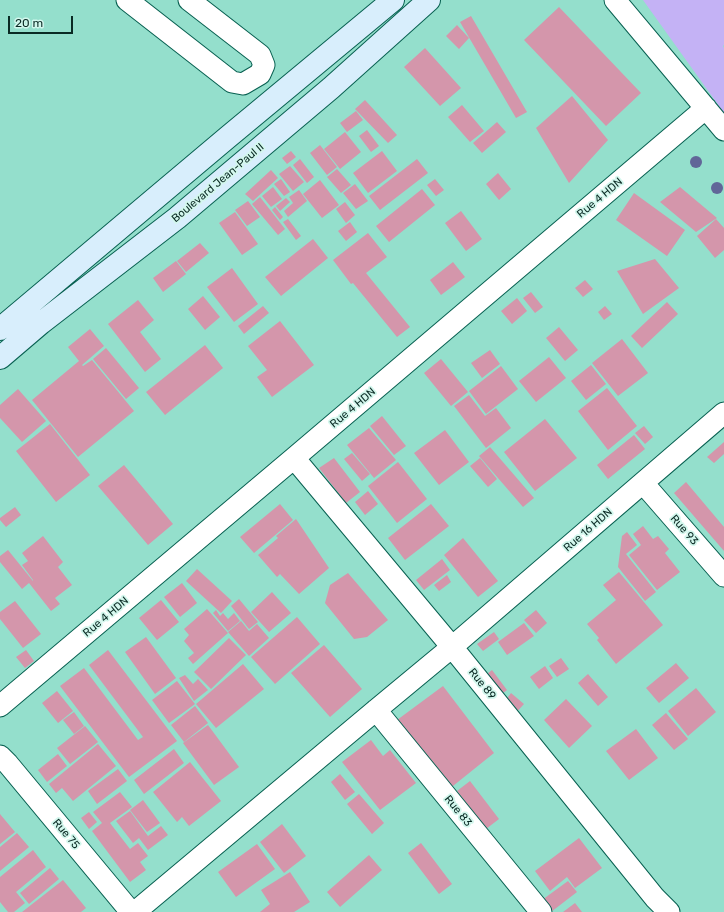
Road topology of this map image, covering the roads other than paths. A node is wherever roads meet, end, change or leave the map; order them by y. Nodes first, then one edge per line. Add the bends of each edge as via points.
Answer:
1 (127, 0) edge
2 (189, 0) edge
3 (393, 0) edge
4 (429, 0) edge
5 (615, 0) edge
6 (706, 108) junction
7 (724, 130) edge
8 (0, 329) edge
9 (0, 358) edge
10 (724, 413) edge
11 (294, 458) junction
12 (643, 482) junction
13 (724, 576) edge
14 (452, 647) junction
15 (0, 706) edge
16 (376, 710) junction
17 (0, 756) edge
18 (131, 912) edge
19 (135, 912) edge
20 (541, 912) edge
21 (669, 912) edge

1 - 2 street via 232,82 243,84 260,74 264,65 260,55
3 - 8 main road
4 - 9 main road, Boulevard Jean-Paul II via 331,88 177,218 41,323
5 - 6 street
6 - 7 street
6 - 11 street, Rue 4 HDN
10 - 12 street, Rue 16 HDN
11 - 14 street, Rue 89
11 - 15 street, Rue 4 HDN
12 - 13 street, Rue 93
12 - 14 street, Rue 16 HDN
14 - 16 street, Rue 16 HDN
14 - 21 street, Rue 89
16 - 19 street, Rue 16 HDN
16 - 20 street, Rue 83
17 - 18 street, Rue 75

